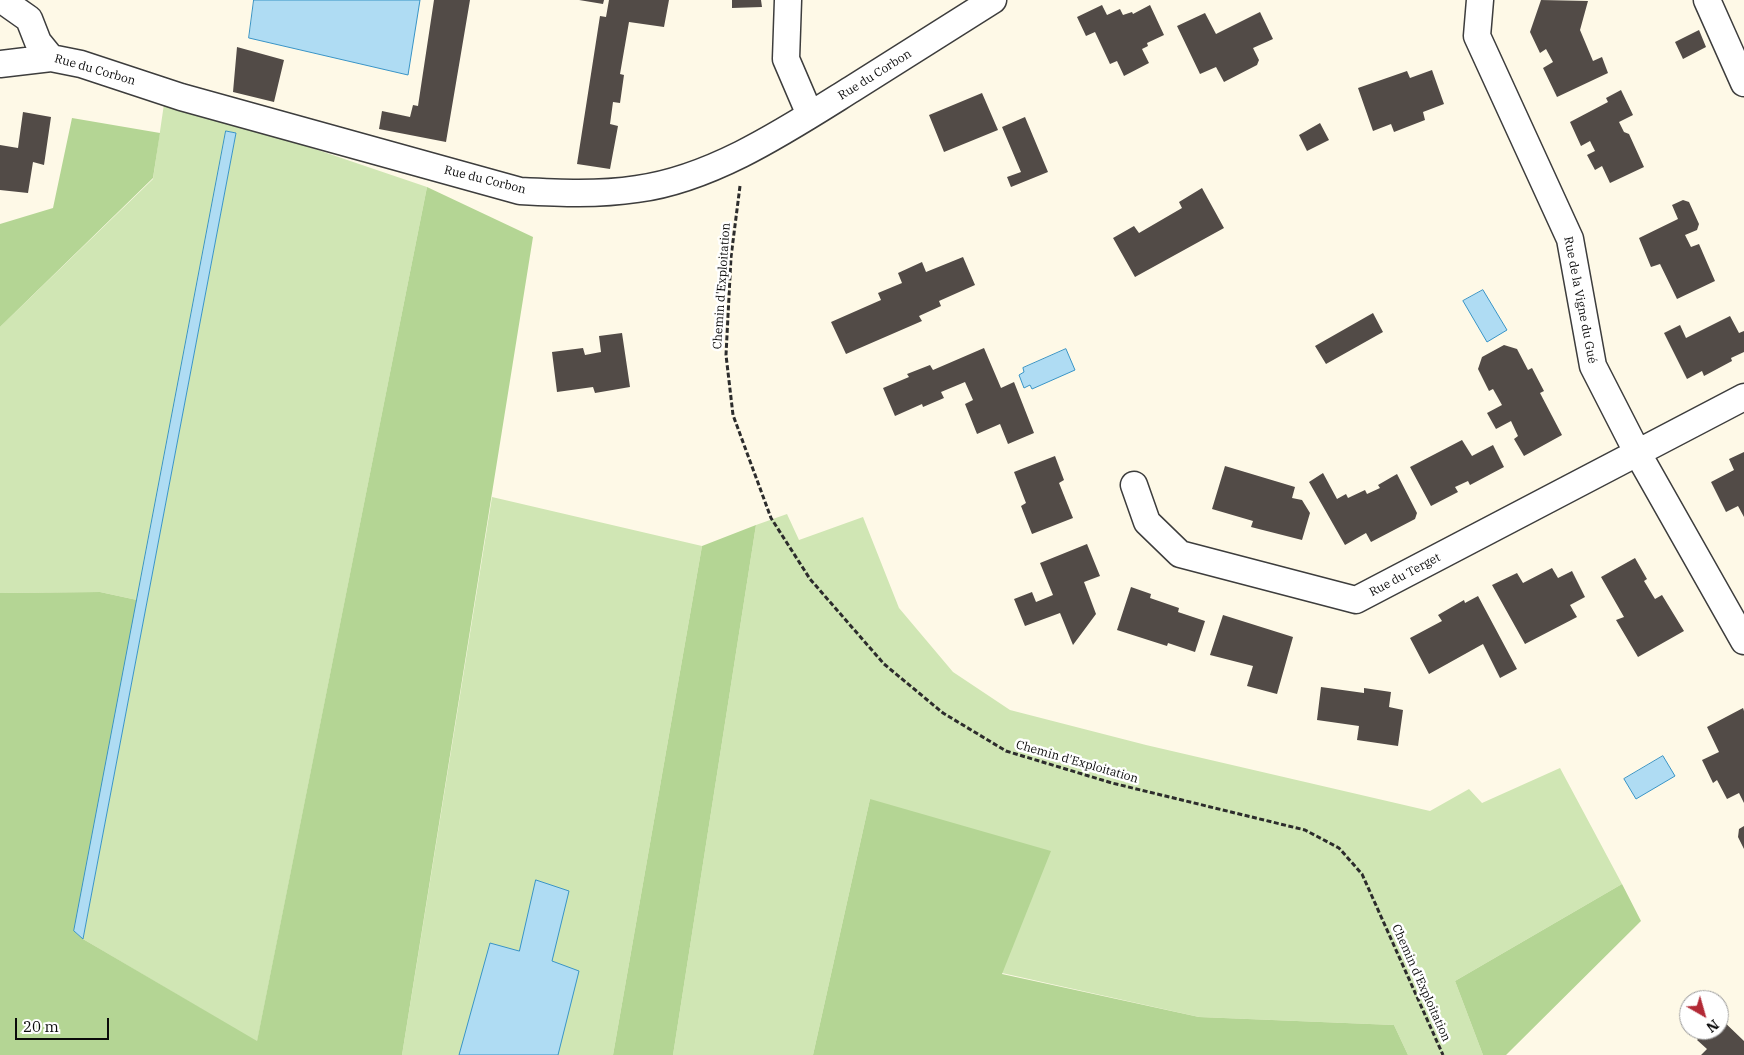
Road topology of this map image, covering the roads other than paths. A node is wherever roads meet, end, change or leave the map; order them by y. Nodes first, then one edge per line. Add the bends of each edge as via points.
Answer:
1 (2, 0) edge
2 (788, 0) edge
3 (993, 0) edge
4 (1480, 0) edge
5 (1707, 0) edge
6 (31, 10) edge
7 (50, 58) junction
8 (0, 64) edge
9 (1744, 83) edge
10 (810, 115) junction
11 (1744, 397) edge
12 (1637, 452) junction
13 (1134, 485) dead end
14 (1744, 641) edge

1 - 6 street, Rue du Corbon
2 - 10 street via 786,59
3 - 10 street, Rue du Corbon
4 - 12 street, Rue de la Vigne du Gué via 1477,36 1570,239 1592,366
5 - 9 street
6 - 7 street, Rue du Corbon via 38,42
7 - 8 street
7 - 10 street, Rue du Corbon via 81,64 181,97 520,191 573,194 638,189 692,176 744,153
11 - 12 street, Rue du Terget
12 - 13 street, Rue du Terget via 1356,600 1180,554 1147,522
12 - 14 street, Rue de la Vigne du Gué

